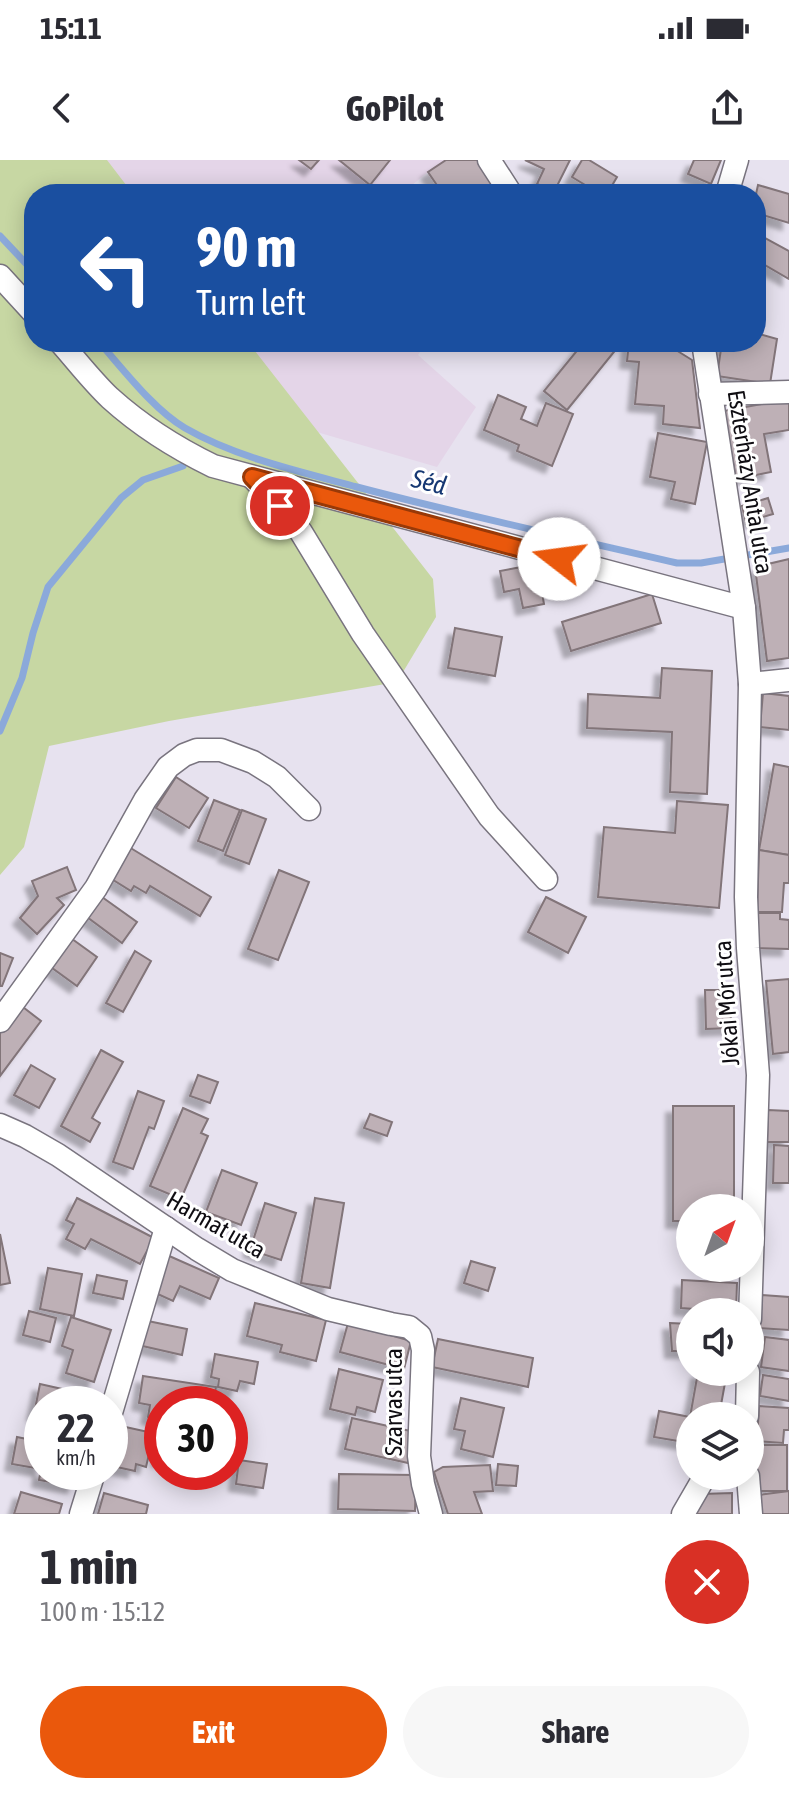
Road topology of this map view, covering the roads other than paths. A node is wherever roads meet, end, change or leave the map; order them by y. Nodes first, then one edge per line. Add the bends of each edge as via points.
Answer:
1 (489, 160) edge
2 (737, 160) edge
3 (505, 184) edge
4 (730, 184) edge
5 (0, 276) edge
6 (24, 302) edge
7 (69, 352) edge
8 (702, 352) edge
9 (789, 392) edge
10 (710, 394) junction
11 (252, 477) junction
12 (744, 608) junction
13 (789, 680) edge
14 (750, 684) junction
15 (309, 809) dead end
16 (546, 879) dead end
17 (0, 1021) edge
18 (0, 1125) edge
19 (166, 1228) junction
20 (751, 1298) edge
21 (420, 1336) joint
22 (119, 1386) edge
23 (88, 1490) edge
24 (697, 1490) edge
25 (749, 1490) edge
26 (81, 1514) edge
27 (431, 1514) edge
28 (683, 1514) edge
29 (751, 1514) edge

1 - 3 street
2 - 4 street
5 - 6 street
7 - 11 street via 108,396 149,429 213,466
8 - 10 street, Eszterházy Antal utca
9 - 10 street
10 - 12 street, Eszterházy Antal utca
11 - 12 street
11 - 16 street via 301,532 363,634 489,816
12 - 14 street, Eszterházy Antal utca
13 - 14 street
14 - 20 street, Jókai Mór utca via 746,897 758,1075
15 - 17 street via 253,762 221,750 184,755 160,778 96,888
18 - 19 street, Harmat utca via 58,1155
19 - 21 street, Harmat utca via 232,1270 328,1309 409,1327
19 - 22 street
21 - 27 street, Szarvas utca via 419,1456
23 - 26 street
24 - 28 street
25 - 29 street

